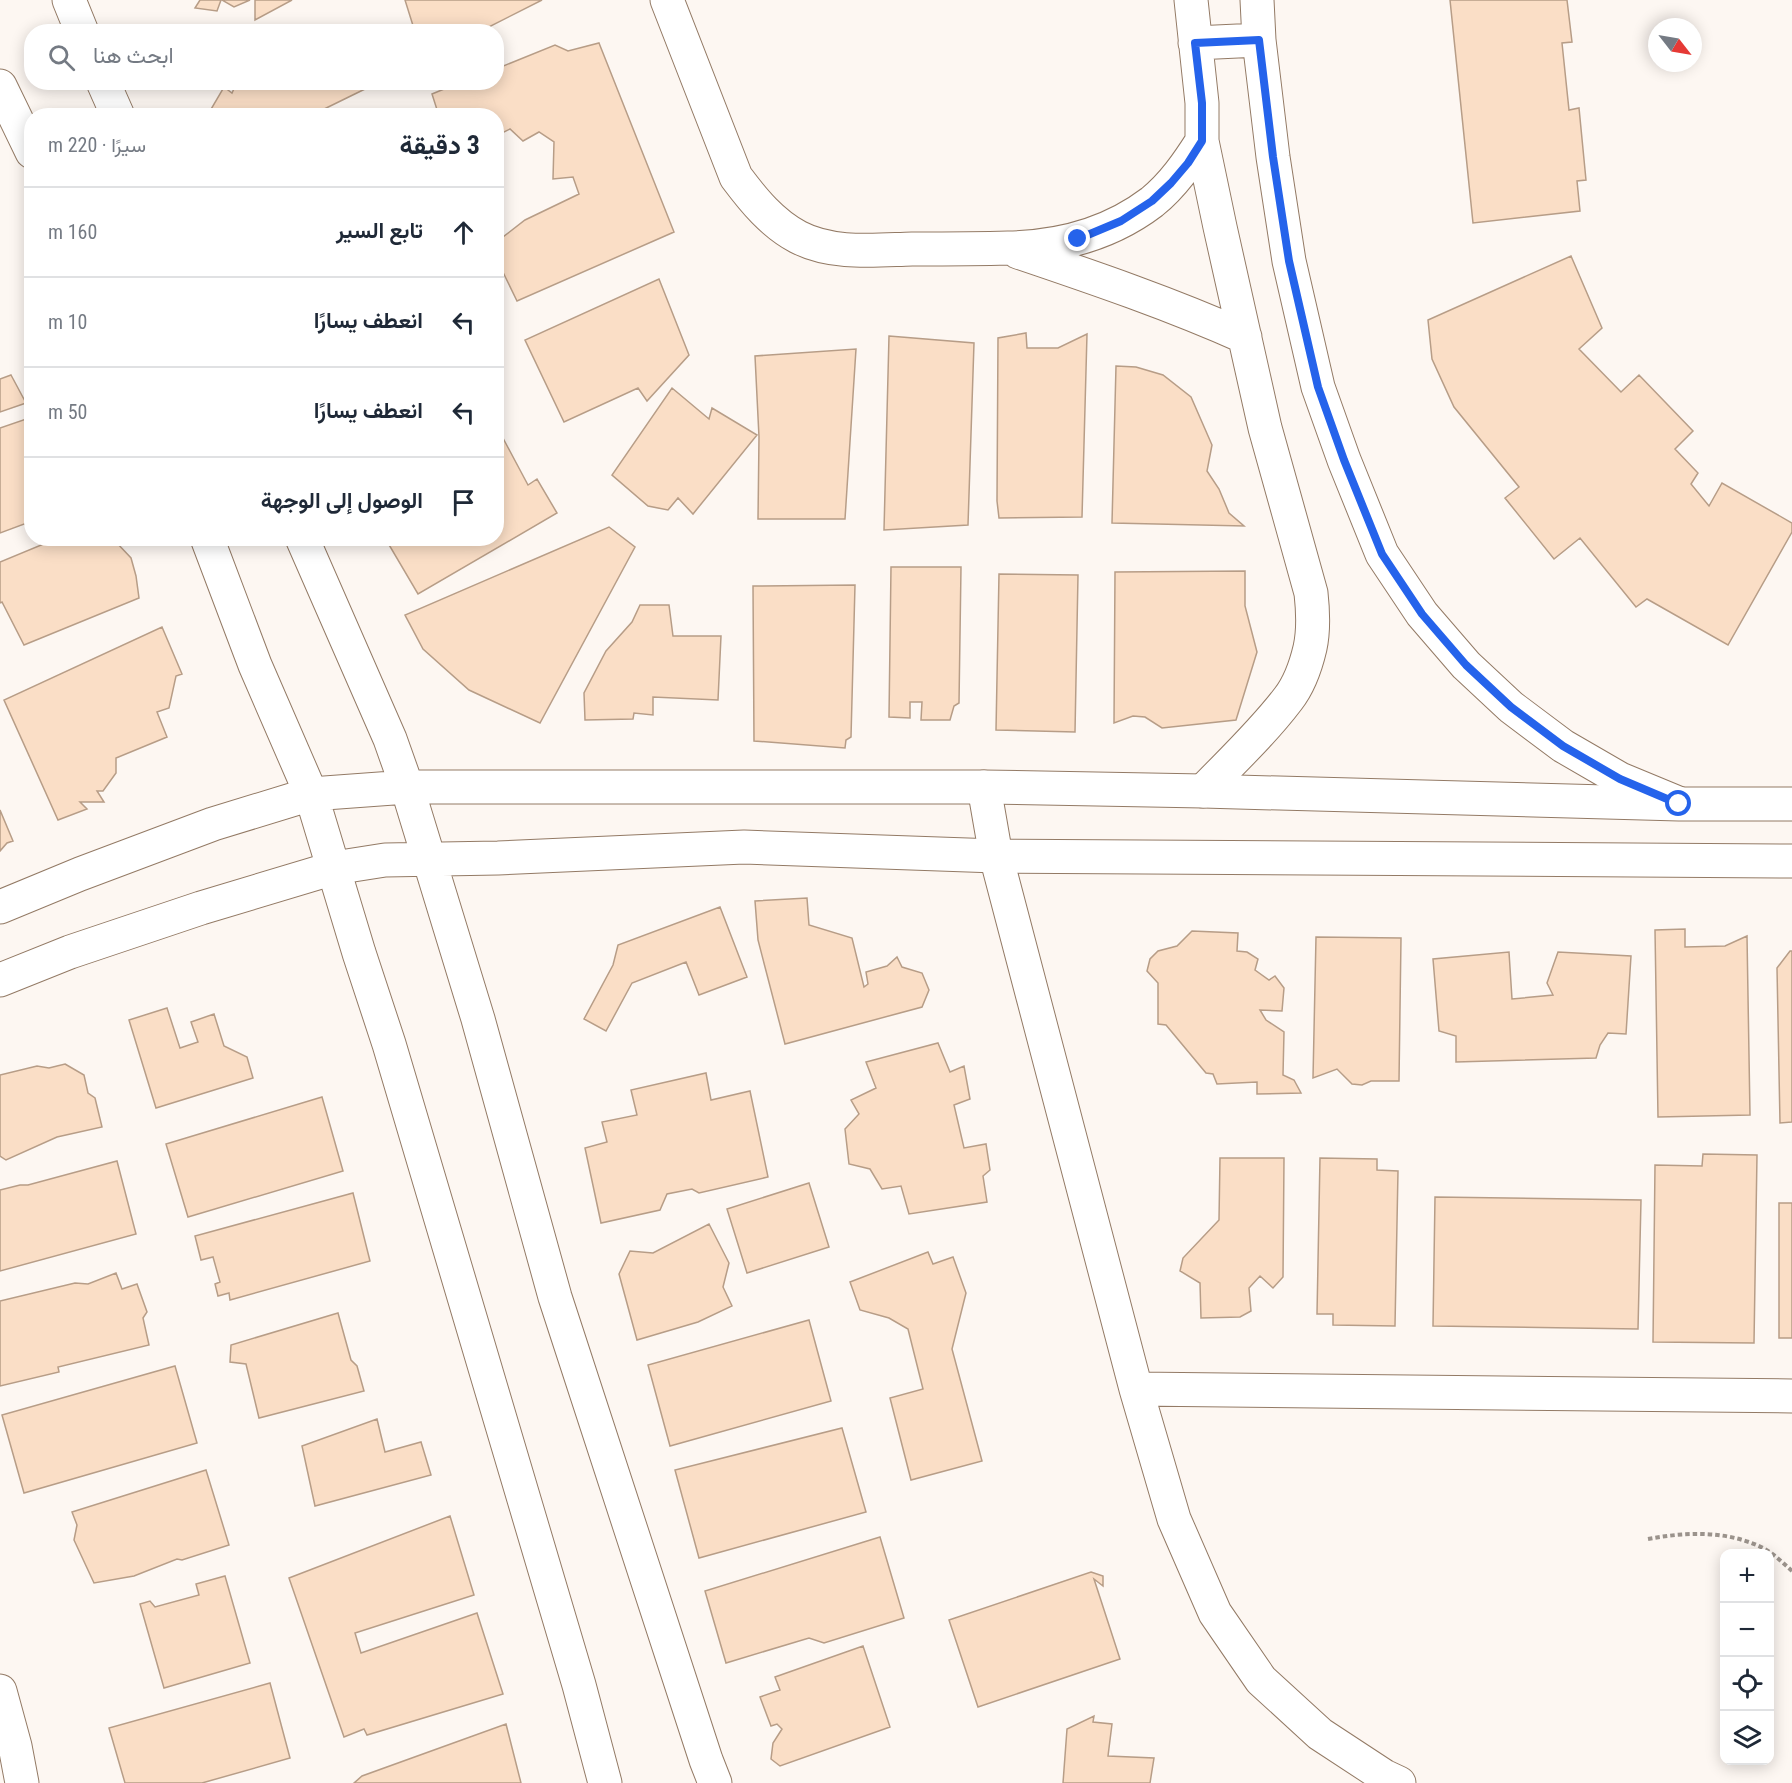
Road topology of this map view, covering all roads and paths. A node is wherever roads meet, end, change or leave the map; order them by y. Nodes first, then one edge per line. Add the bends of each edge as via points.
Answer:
1 (69, 0) edge
2 (667, 0) edge
3 (1191, 0) edge
4 (1257, 0) edge
5 (79, 24) edge
6 (1259, 40) junction
7 (1195, 43) junction
8 (0, 86) edge
9 (107, 90) edge
10 (115, 108) edge
11 (24, 136) edge
12 (1202, 141) junction
13 (1008, 248) junction
14 (1245, 337) junction
15 (210, 546) edge
16 (306, 546) edge
17 (407, 787) junction
18 (984, 787) junction
19 (1203, 791) junction
20 (311, 794) junction
21 (1679, 804) junction
22 (1792, 804) edge
23 (996, 856) junction
24 (429, 858) junction
25 (1792, 861) edge
26 (334, 868) junction
27 (0, 907) edge
28 (0, 980) edge
29 (1136, 1389) junction
30 (1792, 1396) edge
31 (1648, 1539) dead end
32 (1792, 1571) edge
33 (0, 1691) edge
34 (22, 1783) edge
35 (605, 1783) edge
36 (716, 1783) edge
37 (1399, 1783) edge

1 - 5 street
2 - 13 street via 736,177 775,222 799,238 855,250
3 - 7 street
4 - 6 street
6 - 7 street
6 - 21 street via 1289,261 1318,387 1382,554 1422,614 1466,665 1511,707 1563,746 1620,779
7 - 12 street
8 - 11 street
9 - 10 street
12 - 13 street via 1171,183 1121,221 1062,243
12 - 14 street
13 - 14 street via 1153,299
14 - 19 street via 1311,593 1313,620 1302,674 1289,698
15 - 20 street via 255,665
16 - 17 street
17 - 18 street
17 - 20 street
17 - 24 street
18 - 19 street
18 - 23 street
19 - 21 street
20 - 26 street
20 - 27 street via 213,824
21 - 22 street
23 - 24 street via 744,847
23 - 25 street
23 - 29 street
24 - 26 street
24 - 36 street via 555,1297
26 - 28 street via 70,952
26 - 35 street via 576,1674
29 - 30 street
29 - 37 street via 1174,1519 1215,1613 1261,1680 1320,1734
31 - 32 path via 1672,1535 1738,1538 1765,1549
33 - 34 street

